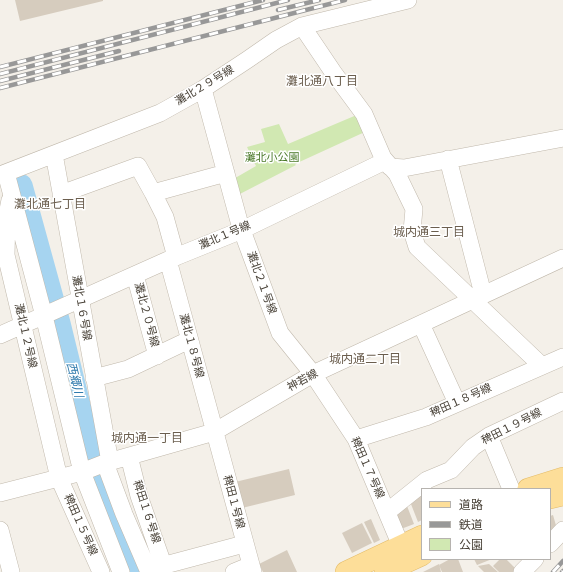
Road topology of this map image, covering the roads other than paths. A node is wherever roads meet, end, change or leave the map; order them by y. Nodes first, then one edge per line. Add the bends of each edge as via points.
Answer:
1 (408, 0) edge
2 (302, 26) junction
3 (202, 89) junction
4 (563, 138) edge
5 (54, 154) junction
6 (448, 159) junction
7 (388, 164) junction
8 (226, 173) junction
9 (3, 174) edge
10 (11, 193) junction
11 (153, 193) junction
12 (61, 194) junction
13 (242, 230) junction
14 (3, 256) edge
15 (172, 258) junction
16 (563, 258) edge
17 (135, 275) junction
18 (478, 297) junction
19 (80, 299) junction
20 (44, 316) junction
21 (421, 324) junction
22 (22, 325) junction
23 (0, 335) edge
24 (189, 340) junction
25 (157, 356) junction
26 (563, 357) edge
27 (542, 366) junction
28 (313, 374) junction
29 (94, 378) junction
30 (563, 401) edge
31 (457, 403) junction
32 (214, 432) junction
33 (489, 436) junction
34 (356, 439) junction
35 (129, 456) junction
36 (108, 463) junction
37 (82, 472) junction
38 (59, 478) junction
39 (563, 478) edge
40 (511, 488) edge
41 (531, 488) edge
42 (0, 493) edge
43 (563, 495) edge
44 (139, 496) junction
45 (551, 498) edge
46 (119, 503) junction
47 (387, 512) junction
48 (0, 530) edge
49 (563, 530) edge
50 (421, 537) edge
51 (551, 543) edge
52 (244, 544) junction
53 (421, 555) edge
54 (534, 560) edge
55 (399, 564) edge
56 (119, 565) edge
57 (159, 569) edge
58 (252, 569) edge
59 (100, 570) edge
60 (11, 572) edge
61 (234, 572) edge
62 (346, 572) edge
63 (522, 572) edge

1 - 2 street, 灘北２９号線
2 - 3 street, 灘北２９号線 via 276,40
2 - 7 street via 364,114
3 - 5 street, 灘北２９号線 via 160,113
3 - 8 street, 灘北２１号線
4 - 6 street, 灘北１号線
5 - 9 street, 灘北２９号線
5 - 12 street, 灘北１６号線
6 - 7 street, 灘北１号線 via 404,168
6 - 18 street
7 - 13 street, 灘北１号線
7 - 18 street via 397,174 414,209 412,231 417,247
8 - 11 street
8 - 13 street, 灘北２１号線
9 - 10 street
10 - 14 street, 灘北１２号線
10 - 20 street
11 - 12 street, 灘北１８号線 via 138,166
11 - 15 street, 灘北１８号線 via 165,217
12 - 19 street, 灘北１６号線
13 - 15 street, 灘北１号線
13 - 28 street, 灘北２１号線 via 280,332
14 - 22 street, 灘北１２号線
15 - 17 street, 灘北１号線
15 - 24 street, 灘北１８号線
16 - 18 street, 神若線
17 - 19 street, 灘北１号線
17 - 25 street, 灘北２０号線
18 - 21 street, 神若線
18 - 27 street
19 - 20 street, 灘北１号線
19 - 29 street, 灘北１６号線
20 - 22 street
20 - 37 street
21 - 28 street, 神若線
21 - 31 street
22 - 23 street
22 - 38 street, 灘北１２号線
24 - 25 street
24 - 32 street, 灘北１８号線
25 - 29 street via 128,369
26 - 27 street, 稗田１８号線
27 - 31 street, 稗田１８号線
28 - 32 street, 神若線
28 - 34 street, 稗田１７号線
29 - 36 street, 灘北１６号線
30 - 33 street, 稗田１９号線
31 - 34 street, 稗田１８号線
32 - 35 street, 神若線
32 - 52 street, 稗田１号線
33 - 40 street
33 - 47 street, 稗田１９号線 via 473,447 451,470 426,480
34 - 47 street, 稗田１７号線
35 - 36 street, 神若線
35 - 44 street, 稗田１６号線
36 - 37 street, 神若線
36 - 46 street, 灘北１６号線
37 - 38 street
37 - 56 street
38 - 42 street
38 - 59 street, 稗田１５号線
39 - 41 main road
43 - 45 main road
44 - 46 street
44 - 57 street, 稗田１６号線
46 - 57 street, 灘北１６号線
47 - 55 street, 稗田１７号線
48 - 60 street
49 - 51 street
50 - 55 main road
52 - 57 street
52 - 58 street, 稗田１号線
53 - 55 main road
54 - 63 street
55 - 62 main road
56 - 59 street
58 - 61 street

